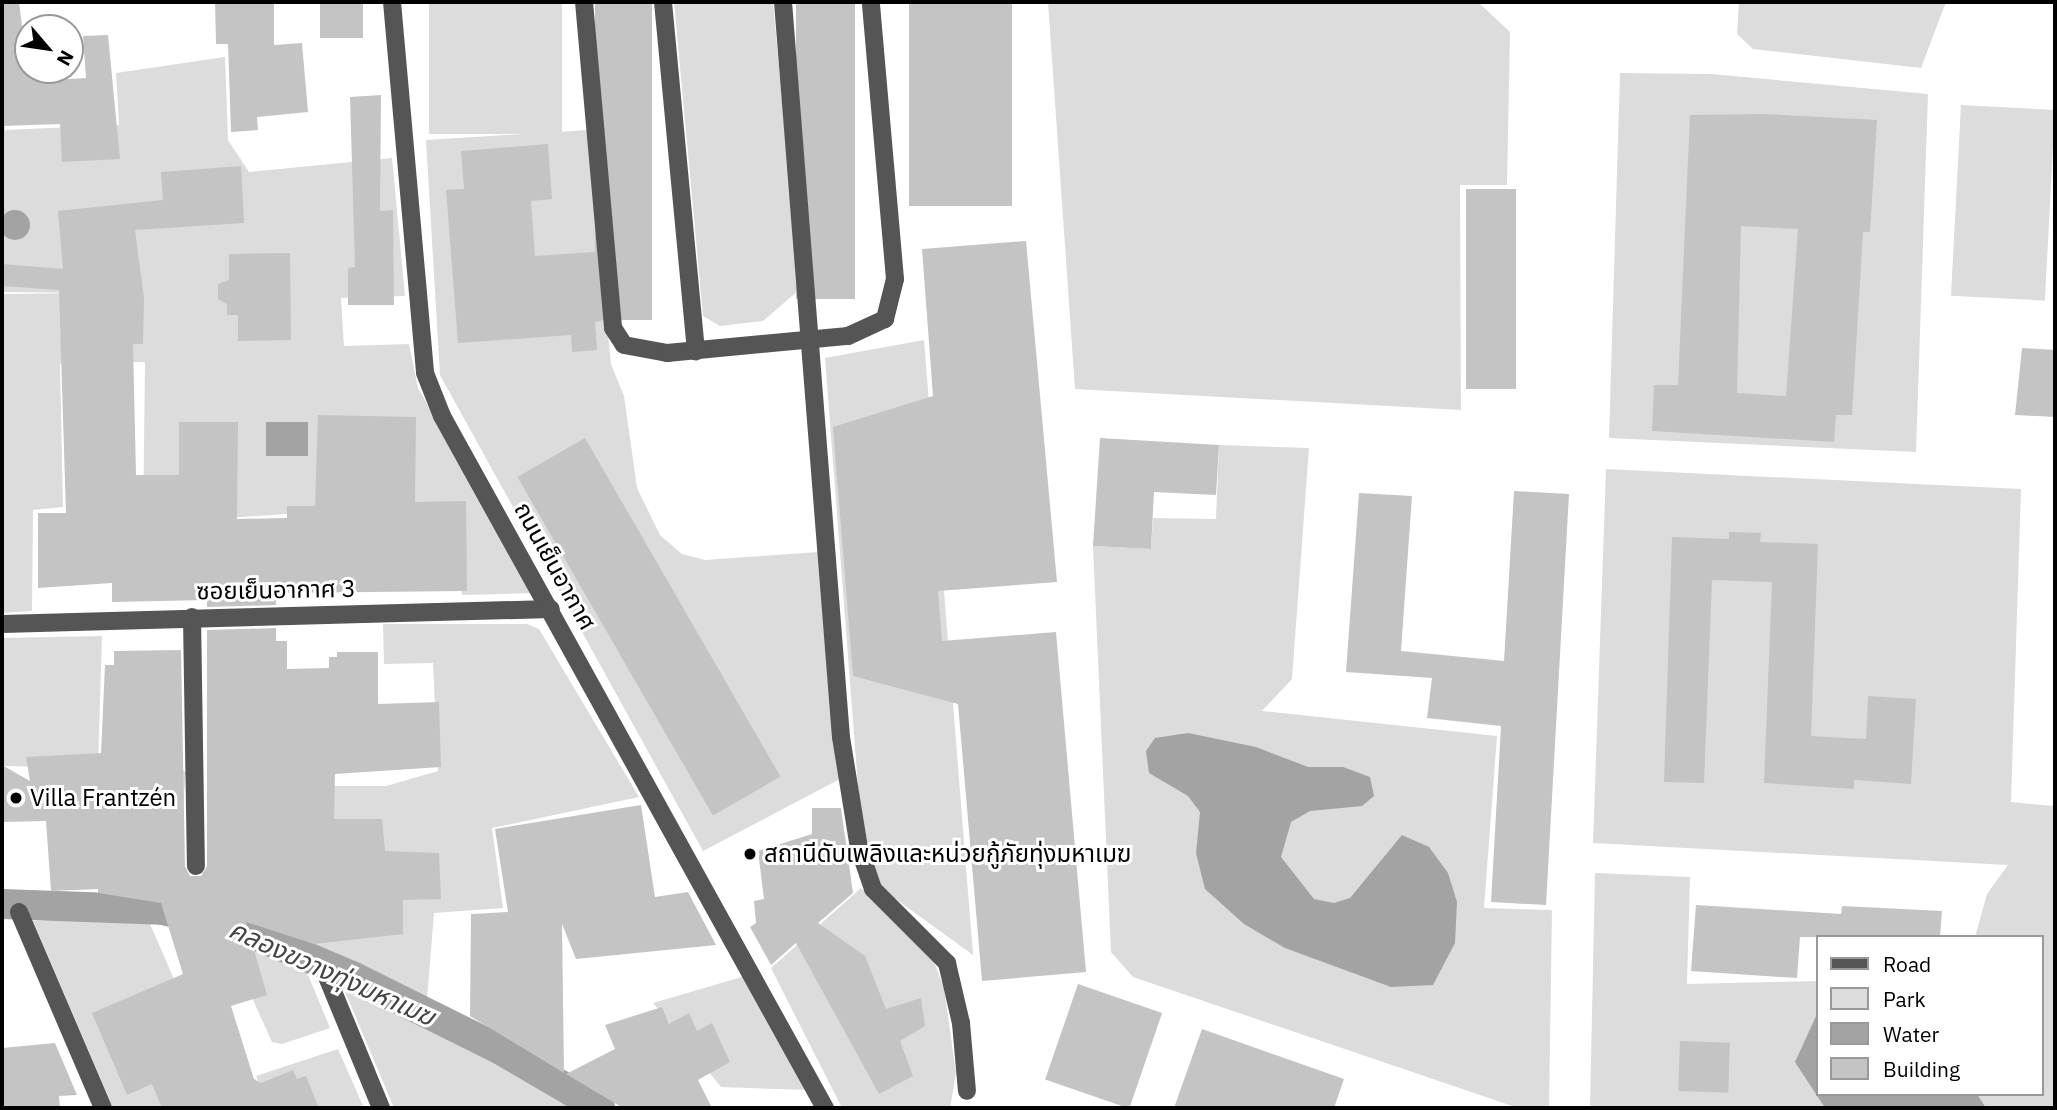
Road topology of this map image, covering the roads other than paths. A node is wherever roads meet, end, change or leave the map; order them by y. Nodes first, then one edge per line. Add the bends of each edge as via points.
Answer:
1 (392, 2) edge
2 (584, 2) edge
3 (663, 2) edge
4 (783, 2) edge
5 (871, 2) edge
6 (813, 340) junction
7 (696, 351) junction
8 (551, 609) junction
9 (192, 617) junction
10 (2, 624) edge
11 (196, 866) dead end
12 (19, 912) dead end
13 (325, 972) dead end
14 (967, 1091) dead end
15 (103, 1108) edge
16 (381, 1108) edge
17 (825, 1108) edge

1 - 8 street, ถนนเย็นอากาศ via 425,373 442,416
2 - 7 street via 614,328 624,345 645,353
3 - 7 street
4 - 6 street
5 - 6 street via 895,279 892,303 873,328
6 - 7 street
6 - 14 street via 841,737 859,848 873,889 947,963 961,1023
8 - 9 street, ซอยเย็นอากาศ 3
8 - 17 street, ถนนเย็นอากาศ
9 - 10 street, ซอยเย็นอากาศ 3
9 - 11 street
12 - 15 street
13 - 16 street

